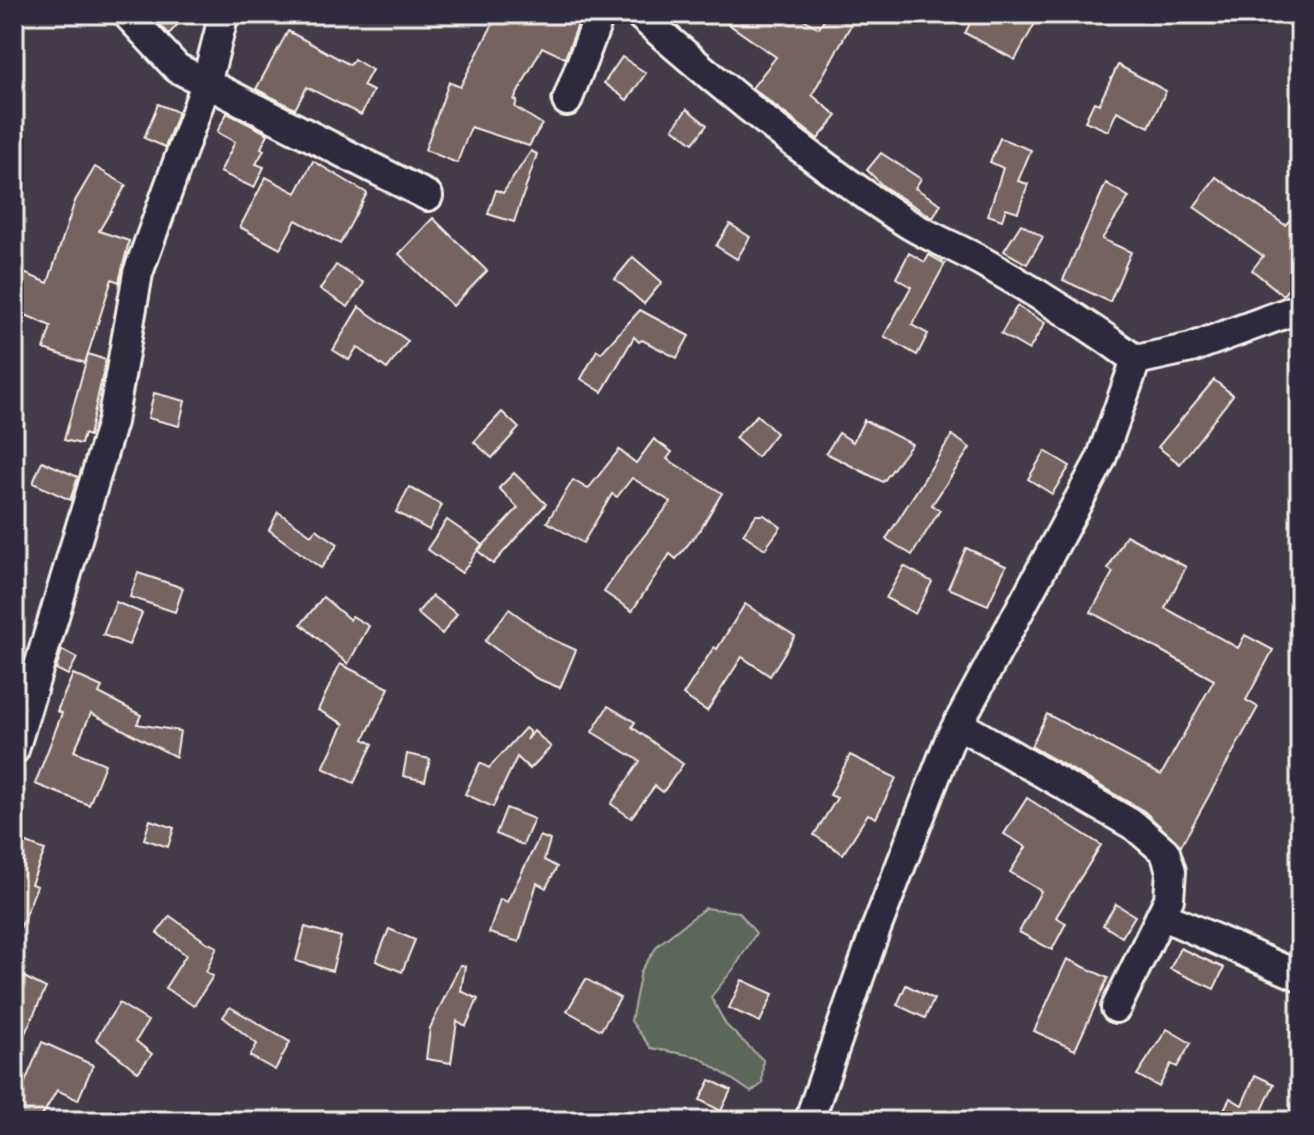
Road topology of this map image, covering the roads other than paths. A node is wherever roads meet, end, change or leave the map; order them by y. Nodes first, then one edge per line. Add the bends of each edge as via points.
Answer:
1 (127, 14) edge
2 (224, 14) edge
3 (600, 14) edge
4 (639, 14) edge
5 (206, 84) junction
6 (567, 101) dead end
7 (428, 196) dead end
8 (1300, 308) edge
9 (1136, 360) junction
10 (958, 724) junction
11 (14, 750) edge
12 (1161, 915) junction
13 (1299, 976) edge
14 (1116, 1008) dead end
15 (809, 1121) edge

1 - 5 street via 177,68
2 - 5 street
3 - 6 street
4 - 9 street via 706,73 909,224 981,260
5 - 7 street
5 - 11 street via 138,273 112,422
8 - 9 street via 1191,348
9 - 10 street via 1101,459
10 - 12 street via 1135,826 1165,852 1171,871 1169,899
10 - 15 street via 874,934
12 - 13 street
12 - 14 street

